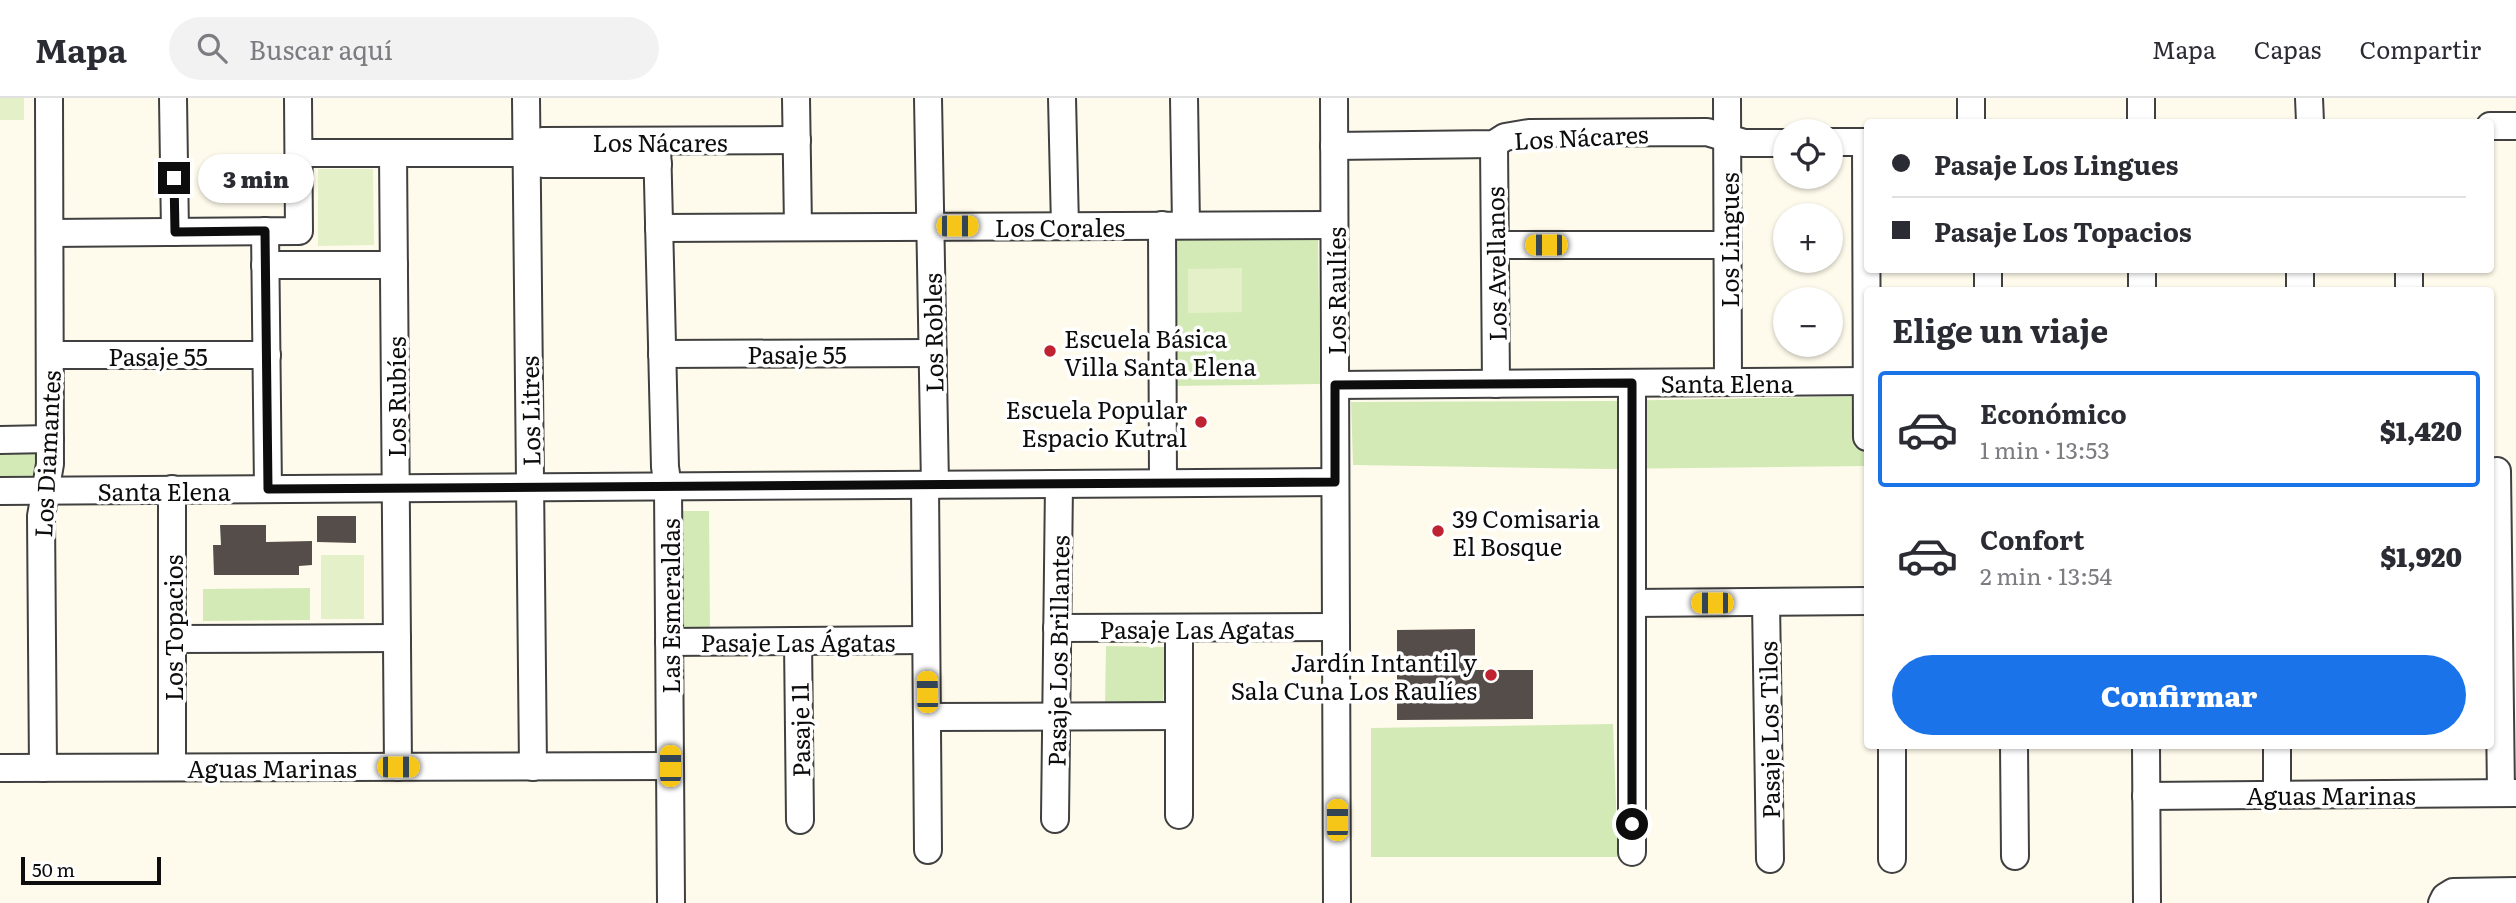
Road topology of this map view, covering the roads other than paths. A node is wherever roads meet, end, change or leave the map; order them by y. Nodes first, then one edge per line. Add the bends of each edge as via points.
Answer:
1 (49, 98) edge
2 (173, 98) edge
3 (298, 98) edge
4 (526, 98) edge
5 (796, 98) edge
6 (928, 98) edge
7 (1062, 98) edge
8 (1184, 98) edge
9 (1334, 98) edge
10 (1727, 98) edge
11 (1971, 98) edge
12 (2141, 98) edge
13 (2309, 98) edge
14 (1971, 119) edge
15 (2141, 119) edge
16 (2310, 119) edge
17 (2494, 126) edge
18 (2516, 127) edge
19 (1727, 138) junction
20 (797, 140) junction
21 (1843, 142) edge
22 (1864, 142) edge
23 (1773, 143) edge
24 (1494, 144) junction
25 (1334, 146) junction
26 (658, 152) junction
27 (299, 153) junction
28 (393, 153) junction
29 (526, 153) junction
30 (1174, 225) junction
31 (1334, 225) junction
32 (930, 226) junction
33 (1065, 226) junction
34 (798, 227) junction
35 (659, 228) junction
36 (265, 231) junction
37 (175, 232) junction
38 (50, 233) junction
39 (1728, 244) junction
40 (1495, 246) junction
41 (265, 265) junction
42 (394, 265) junction
43 (933, 353) junction
44 (662, 354) junction
45 (50, 355) junction
46 (267, 355) junction
47 (1864, 381) edge
48 (1728, 382) junction
49 (1632, 383) junction
50 (1496, 384) junction
51 (1335, 385) junction
52 (50, 439) junction
53 (0, 440) edge
54 (2501, 471) edge
55 (1335, 482) junction
56 (1163, 483) junction
57 (1059, 484) junction
58 (930, 485) junction
59 (668, 486) junction
60 (530, 487) junction
61 (396, 488) junction
62 (172, 489) junction
63 (268, 489) junction
64 (45, 490) junction
65 (0, 491) edge
66 (1864, 601) edge
67 (1766, 602) junction
68 (1632, 603) junction
69 (2495, 616) edge
70 (1336, 627) junction
71 (1057, 628) junction
72 (1179, 628) junction
73 (397, 638) junction
74 (172, 639) junction
75 (926, 640) junction
76 (798, 641) junction
77 (669, 642) junction
78 (2508, 664) edge
79 (1179, 716) junction
80 (1056, 717) junction
81 (927, 718) junction
82 (1892, 749) edge
83 (2014, 749) edge
84 (2146, 749) edge
85 (2277, 749) edge
86 (670, 766) junction
87 (172, 767) junction
88 (398, 767) junction
89 (533, 767) junction
90 (0, 768) edge
91 (43, 768) junction
92 (2509, 793) edge
93 (2277, 795) junction
94 (2146, 796) junction
95 (1179, 815) dead end
96 (1055, 819) dead end
97 (800, 820) dead end
98 (928, 850) dead end
99 (1632, 852) dead end
100 (2015, 856) dead end
101 (1769, 859) dead end
102 (1892, 859) dead end
103 (2516, 891) edge
104 (671, 903) edge
105 (1337, 903) edge
106 (2147, 903) edge
107 (2442, 903) edge

1 - 38 street, Los Diamantes
2 - 37 street
3 - 27 street
4 - 29 street, Los Litres
5 - 20 street
6 - 32 street, Los Robles
7 - 33 street
8 - 30 street
9 - 25 street, Los Raulíes
10 - 19 street, Los Lingues
11 - 14 street
12 - 15 street
13 - 16 street
17 - 18 street
19 - 23 street, Los Nácares
19 - 24 street, Los Nácares via 1707,132 1529,133
19 - 39 street, Los Lingues
20 - 26 street, Los Nácares
20 - 34 street
21 - 22 street
24 - 25 street, Los Nácares
24 - 40 street, Los Avellanos
25 - 31 street, Los Raulíes
26 - 29 street, Los Nácares via 542,141
26 - 35 street, Las Esmeraldas
27 - 28 street, Los Nácares
27 - 36 street via 299,231
28 - 29 street, Los Nácares
28 - 42 street, Los Rubíes
29 - 60 street, Los Litres
30 - 31 street, Los Corales
30 - 33 street, Los Corales
30 - 56 street
31 - 51 street, Los Raulíes
32 - 33 street, Los Corales
32 - 34 street, Los Corales
32 - 43 street, Los Robles
34 - 35 street, Los Corales
35 - 44 street, Las Esmeraldas
36 - 37 street
36 - 41 street
37 - 38 street
38 - 45 street, Los Diamantes
39 - 40 street
39 - 48 street, Los Lingues
40 - 50 street, Los Avellanos
41 - 42 street
41 - 46 street
42 - 61 street, Los Rubíes
43 - 44 street, Pasaje 55
43 - 58 street, Los Robles
44 - 59 street, Las Esmeraldas
45 - 46 street, Pasaje 55
45 - 52 street, Los Diamantes
46 - 63 street
47 - 48 street, Santa Elena
48 - 49 street, Santa Elena
49 - 50 street, Santa Elena
49 - 68 street
50 - 51 street, Santa Elena
51 - 55 street, Los Raulíes
52 - 53 street
52 - 64 street, Los Diamantes
54 - 69 street
55 - 56 street, Santa Elena
55 - 70 street, Los Raulíes
56 - 57 street, Santa Elena
57 - 58 street, Santa Elena
57 - 71 street, Pasaje Los Brillantes
58 - 59 street, Santa Elena
58 - 75 street, Los Robles
59 - 60 street, Santa Elena
59 - 77 street, Las Esmeraldas
60 - 61 street, Santa Elena
60 - 89 street, Los Litres
61 - 63 street, Santa Elena
61 - 73 street, Los Rubíes
62 - 63 street, Santa Elena
62 - 64 street, Santa Elena
62 - 74 street, Los Topacios
64 - 65 street, Santa Elena
64 - 91 street, Los Diamantes via 41,516
66 - 67 street
67 - 68 street
67 - 101 street, Pasaje Los Tilos
68 - 99 street
69 - 78 street
70 - 72 street, Pasaje Las Agatas
70 - 105 street, Los Raulíes
71 - 72 street, Pasaje Las Agatas
71 - 80 street, Pasaje Los Brillantes
72 - 79 street
73 - 74 street
73 - 88 street, Los Rubíes
74 - 87 street, Los Topacios
75 - 76 street, Pasaje Las Ágatas
75 - 81 street, Los Robles
76 - 77 street, Pasaje Las Ágatas
76 - 97 street, Pasaje 11
77 - 86 street, Las Esmeraldas
78 - 92 street
79 - 80 street
79 - 95 street
80 - 81 street
80 - 96 street, Pasaje Los Brillantes
81 - 98 street, Los Robles
82 - 102 street
83 - 100 street
84 - 94 street
85 - 93 street
86 - 89 street, Aguas Marinas
86 - 104 street, Las Esmeraldas
87 - 88 street, Aguas Marinas
87 - 91 street, Aguas Marinas
88 - 89 street, Aguas Marinas
90 - 91 street, Aguas Marinas
92 - 93 street, Aguas Marinas
93 - 94 street, Aguas Marinas
94 - 106 street
103 - 107 street via 2453,892

